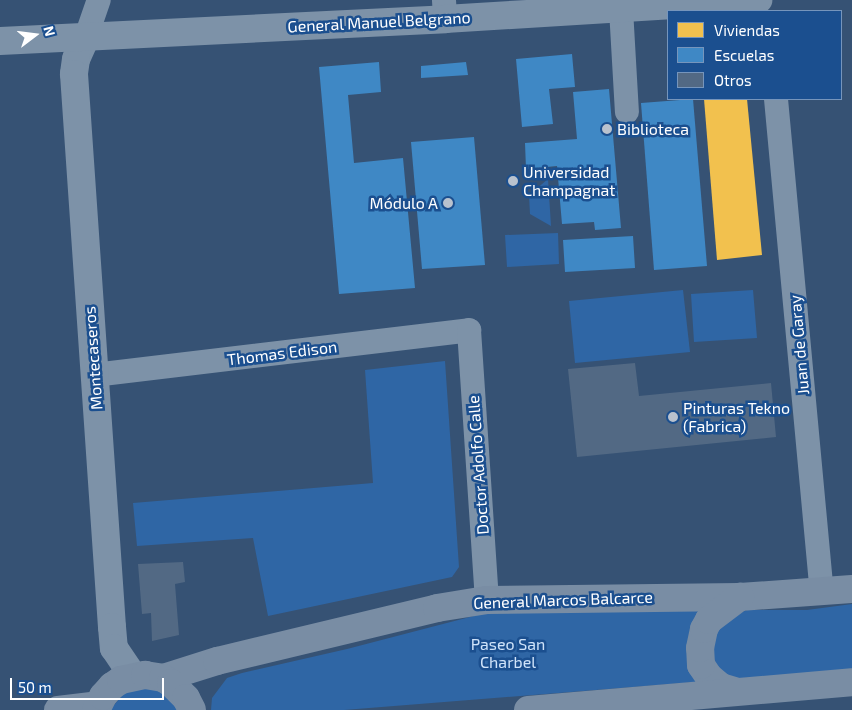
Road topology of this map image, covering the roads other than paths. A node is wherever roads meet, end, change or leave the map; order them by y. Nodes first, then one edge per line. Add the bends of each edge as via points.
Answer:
1 (98, 0) edge
2 (758, 0) edge
3 (621, 9) junction
4 (445, 10) edge
5 (86, 37) junction
6 (0, 41) edge
7 (776, 100) edge
8 (627, 112) dead end
9 (469, 330) joint
10 (94, 375) junction
11 (852, 589) edge
12 (822, 592) junction
13 (740, 598) junction
14 (487, 600) junction
15 (133, 676) junction
16 (163, 678) junction
17 (852, 682) edge
18 (734, 691) junction
19 (97, 708) edge
20 (58, 710) edge
21 (192, 710) edge
22 (528, 710) edge

1 - 5 street
2 - 3 street, General Manuel Belgrano
3 - 4 street, General Manuel Belgrano
3 - 8 street
4 - 5 street, General Manuel Belgrano
5 - 6 street, General Manuel Belgrano
5 - 10 street, Montecaseros via 76,59 74,74
7 - 12 street, Juan de Garay
9 - 10 street, Thomas Edison
9 - 14 street, Doctor Adolfo Calle
10 - 15 street, Montecaseros via 114,648
11 - 12 main road, General Marcos Balcarce
12 - 13 main road, General Marcos Balcarce
13 - 14 main road, General Marcos Balcarce
13 - 18 main road via 709,620 700,648 701,665 709,677 721,687
14 - 16 main road, General Marcos Balcarce via 437,608 217,661
15 - 16 main road
15 - 19 main road via 112,686
16 - 21 main road via 179,689
17 - 18 main road
18 - 22 main road
19 - 20 main road

